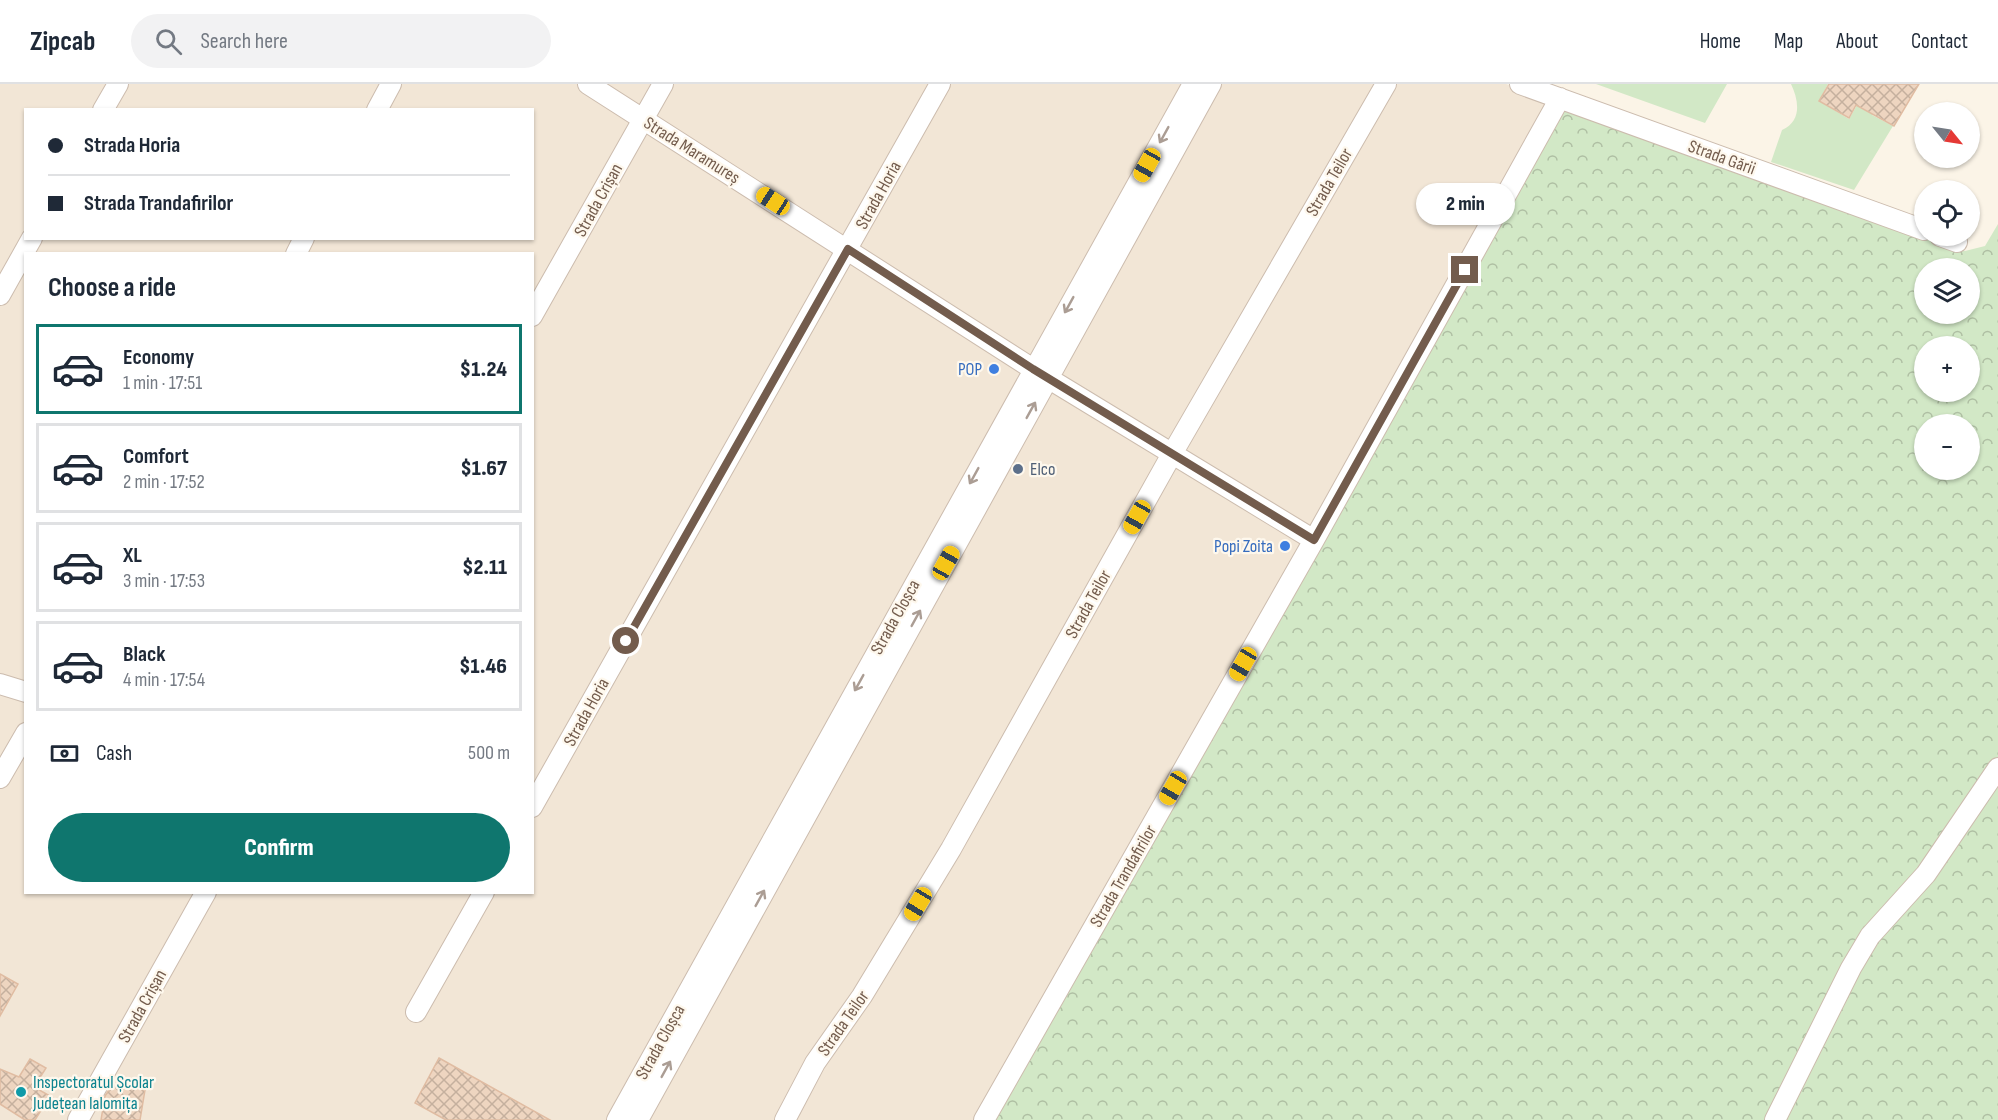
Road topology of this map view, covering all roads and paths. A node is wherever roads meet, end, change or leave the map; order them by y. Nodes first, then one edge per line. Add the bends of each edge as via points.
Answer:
1 (118, 84) edge
2 (391, 84) edge
3 (588, 84) edge
4 (663, 84) edge
5 (940, 84) edge
6 (1193, 84) edge
7 (1212, 84) edge
8 (1386, 84) edge
9 (1520, 84) edge
10 (1560, 98) junction
11 (104, 108) edge
12 (378, 108) edge
13 (644, 119) junction
14 (1914, 226) edge
15 (848, 249) junction
16 (24, 252) edge
17 (0, 295) edge
18 (534, 312) edge
19 (1041, 374) junction
20 (1172, 454) junction
21 (1314, 540) junction
22 (0, 684) edge
23 (24, 691) edge
24 (24, 736) edge
25 (1998, 768) edge
26 (0, 778) edge
27 (534, 803) edge
28 (205, 894) edge
29 (483, 894) edge
30 (417, 1012) dead end
31 (78, 1120) edge
32 (617, 1120) edge
33 (638, 1120) edge
34 (785, 1120) edge
35 (984, 1120) edge
36 (1774, 1120) edge

1 - 11 street
2 - 12 street
3 - 13 street, Strada Maramureș
4 - 13 street, Strada Crișan
5 - 15 street, Strada Horia
6 -> 19 street, Strada Cloșca
7 - 19 street, Strada Cloșca
8 - 20 street, Strada Teilor
9 - 10 street, Strada Gării
10 - 14 street, Strada Gării
10 - 21 street, Strada Trandafirilor
13 - 15 street, Strada Maramureș
13 - 18 street, Strada Crișan
15 - 19 street, Strada Maramureș
15 - 27 street, Strada Horia
16 - 17 street
19 - 20 street, Strada Maramureș
19 -> 32 street, Strada Cloșca
33 -> 19 street, Strada Cloșca
20 - 21 street, Strada Maramureș
20 - 34 street, Strada Teilor via 951,849 862,996 815,1063
21 - 35 street, Strada Trandafirilor
22 - 23 street
24 - 26 street
25 - 36 street via 1926,874 1870,936
28 - 31 street, Strada Crișan
29 - 30 street

